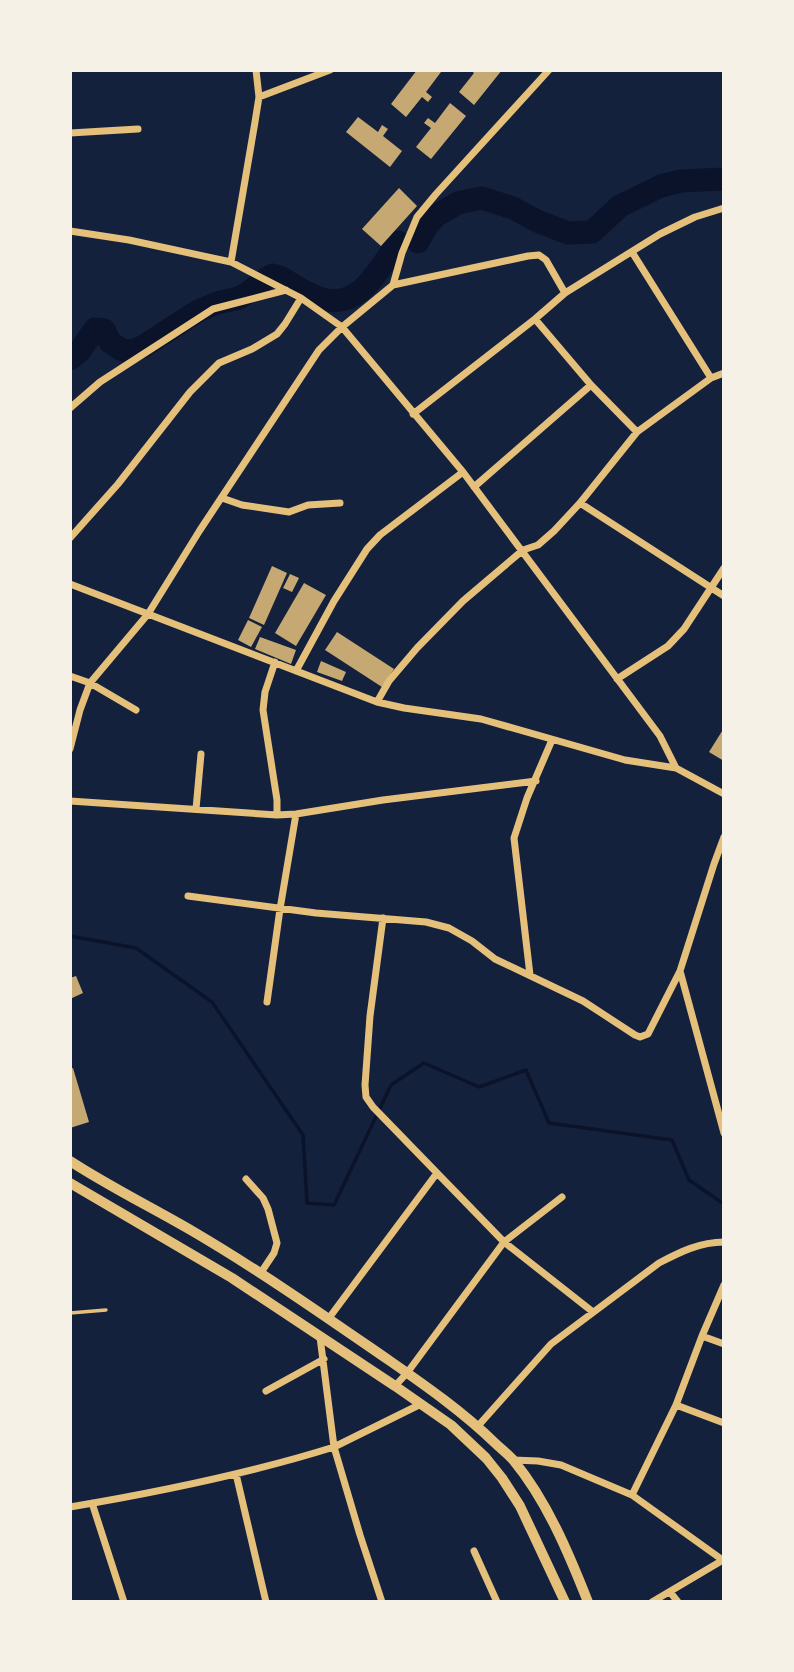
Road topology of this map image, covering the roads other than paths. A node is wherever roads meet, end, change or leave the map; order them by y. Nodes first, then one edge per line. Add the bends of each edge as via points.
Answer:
1 (257, 70) edge
2 (330, 70) edge
3 (549, 70) edge
4 (258, 97) junction
5 (138, 129) dead end
6 (70, 133) edge
7 (724, 208) edge
8 (70, 231) edge
9 (632, 251) junction
10 (231, 262) junction
11 (393, 285) junction
12 (286, 290) junction
13 (565, 293) junction
14 (301, 298) junction
15 (535, 319) junction
16 (342, 327) junction
17 (724, 373) edge
18 (710, 378) junction
19 (591, 385) junction
20 (70, 408) edge
21 (413, 414) junction
22 (637, 432) junction
23 (463, 472) junction
24 (474, 487) junction
25 (222, 498) junction
26 (340, 503) dead end
27 (580, 503) junction
28 (70, 538) edge
29 (523, 550) junction
30 (724, 568) edge
31 (70, 584) edge
32 (711, 588) junction
33 (724, 596) edge
34 (148, 614) junction
35 (275, 662) junction
36 (296, 671) junction
37 (70, 676) edge
38 (617, 679) junction
39 (90, 684) junction
40 (377, 702) junction
41 (136, 710) dead end
42 (552, 740) junction
43 (70, 749) edge
44 (201, 754) dead end
45 (676, 768) junction
46 (536, 780) junction
47 (724, 794) edge
48 (70, 801) edge
49 (196, 809) junction
50 (296, 814) junction
51 (277, 815) junction
52 (724, 837) edge
53 (188, 896) dead end
54 (280, 909) junction
55 (383, 918) junction
56 (681, 971) junction
57 (530, 975) junction
58 (267, 1002) dead end
59 (724, 1133) edge
60 (70, 1161) edge
61 (437, 1173) junction
62 (246, 1179) dead end
63 (70, 1183) edge
64 (562, 1197) dead end
65 (504, 1242) junction
66 (724, 1242) edge
67 (260, 1273) junction
68 (724, 1285) edge
69 (106, 1310) dead end
70 (70, 1312) edge
71 (593, 1312) junction
72 (329, 1318) junction
73 (320, 1336) junction
74 (702, 1336) junction
75 (724, 1344) edge
76 (324, 1359) junction
77 (407, 1373) junction
78 (395, 1386) junction
79 (266, 1391) dead end
80 (421, 1404) junction
81 (676, 1405) junction
82 (724, 1423) edge
83 (478, 1426) junction
84 (334, 1447) junction
85 (513, 1460) junction
86 (236, 1474) junction
87 (632, 1495) junction
88 (92, 1503) junction
89 (70, 1507) edge
90 (474, 1551) dead end
91 (724, 1561) edge
92 (670, 1592) junction
93 (124, 1602) edge
94 (266, 1602) edge
95 (382, 1602) edge
96 (497, 1602) edge
97 (565, 1602) edge
98 (588, 1602) edge
99 (652, 1602) edge
100 (678, 1602) edge

1 - 4 street
2 - 4 street
3 - 11 street via 417,217
4 - 10 street
5 - 6 street
7 - 9 street via 660,233
8 - 10 street
9 - 13 street
9 - 18 street
10 - 12 street
11 - 13 street via 539,255
11 - 16 street
12 - 14 street
12 - 20 street via 213,309
13 - 15 street
14 - 16 street
14 - 28 street via 277,334 219,363 190,392
15 - 19 street
15 - 21 street
16 - 21 street
16 - 25 street via 319,350
17 - 18 street
18 - 22 street
19 - 22 street
19 - 24 street
21 - 23 street
22 - 27 street
23 - 24 street
23 - 36 street via 367,549
24 - 29 street
25 - 26 street via 289,512 307,505
25 - 34 street
27 - 29 street via 538,545
27 - 32 street
29 - 38 street
29 - 40 street via 417,648
30 - 32 street
31 - 34 street
32 - 33 street
32 - 38 street via 668,646
34 - 35 street
34 - 39 street
35 - 36 street
35 - 51 street via 264,710
36 - 40 street
37 - 39 street
38 - 45 street via 660,736
39 - 41 street
39 - 43 street
40 - 42 street via 481,719
42 - 45 street
42 - 46 street
44 - 49 street
45 - 47 street
46 - 50 street
46 - 57 street via 514,838
48 - 49 street
49 - 51 street
50 - 51 street
50 - 54 street
52 - 56 street
53 - 54 street
54 - 55 street
54 - 58 street
55 - 57 street via 449,928 495,959
55 - 61 street via 370,1016 366,1097
56 - 57 street via 648,1034 640,1037
56 - 59 street
60 - 67 main road
61 - 65 street
61 - 72 street
62 - 67 street via 263,1198 277,1243
63 - 73 main road via 232,1278
64 - 65 street
65 - 71 street
65 - 77 street
66 - 71 street via 679,1252
67 - 72 main road
68 - 74 street
69 - 70 lane
71 - 83 street via 551,1344
72 - 77 main road
73 - 76 street
73 - 78 main road
74 - 75 street
74 - 81 street
76 - 79 street
76 - 84 street
77 - 78 street
77 - 83 main road
78 - 80 main road
80 - 84 street
80 - 97 main road via 467,1440 502,1478
81 - 82 street
81 - 87 street
83 - 85 main road
84 - 86 street
84 - 95 street
85 - 87 street via 561,1465
85 - 98 main road via 534,1489
86 - 88 street
86 - 94 street
87 - 91 street
88 - 89 street
88 - 93 street
90 - 96 street
91 - 92 street
92 - 99 street
92 - 100 street

